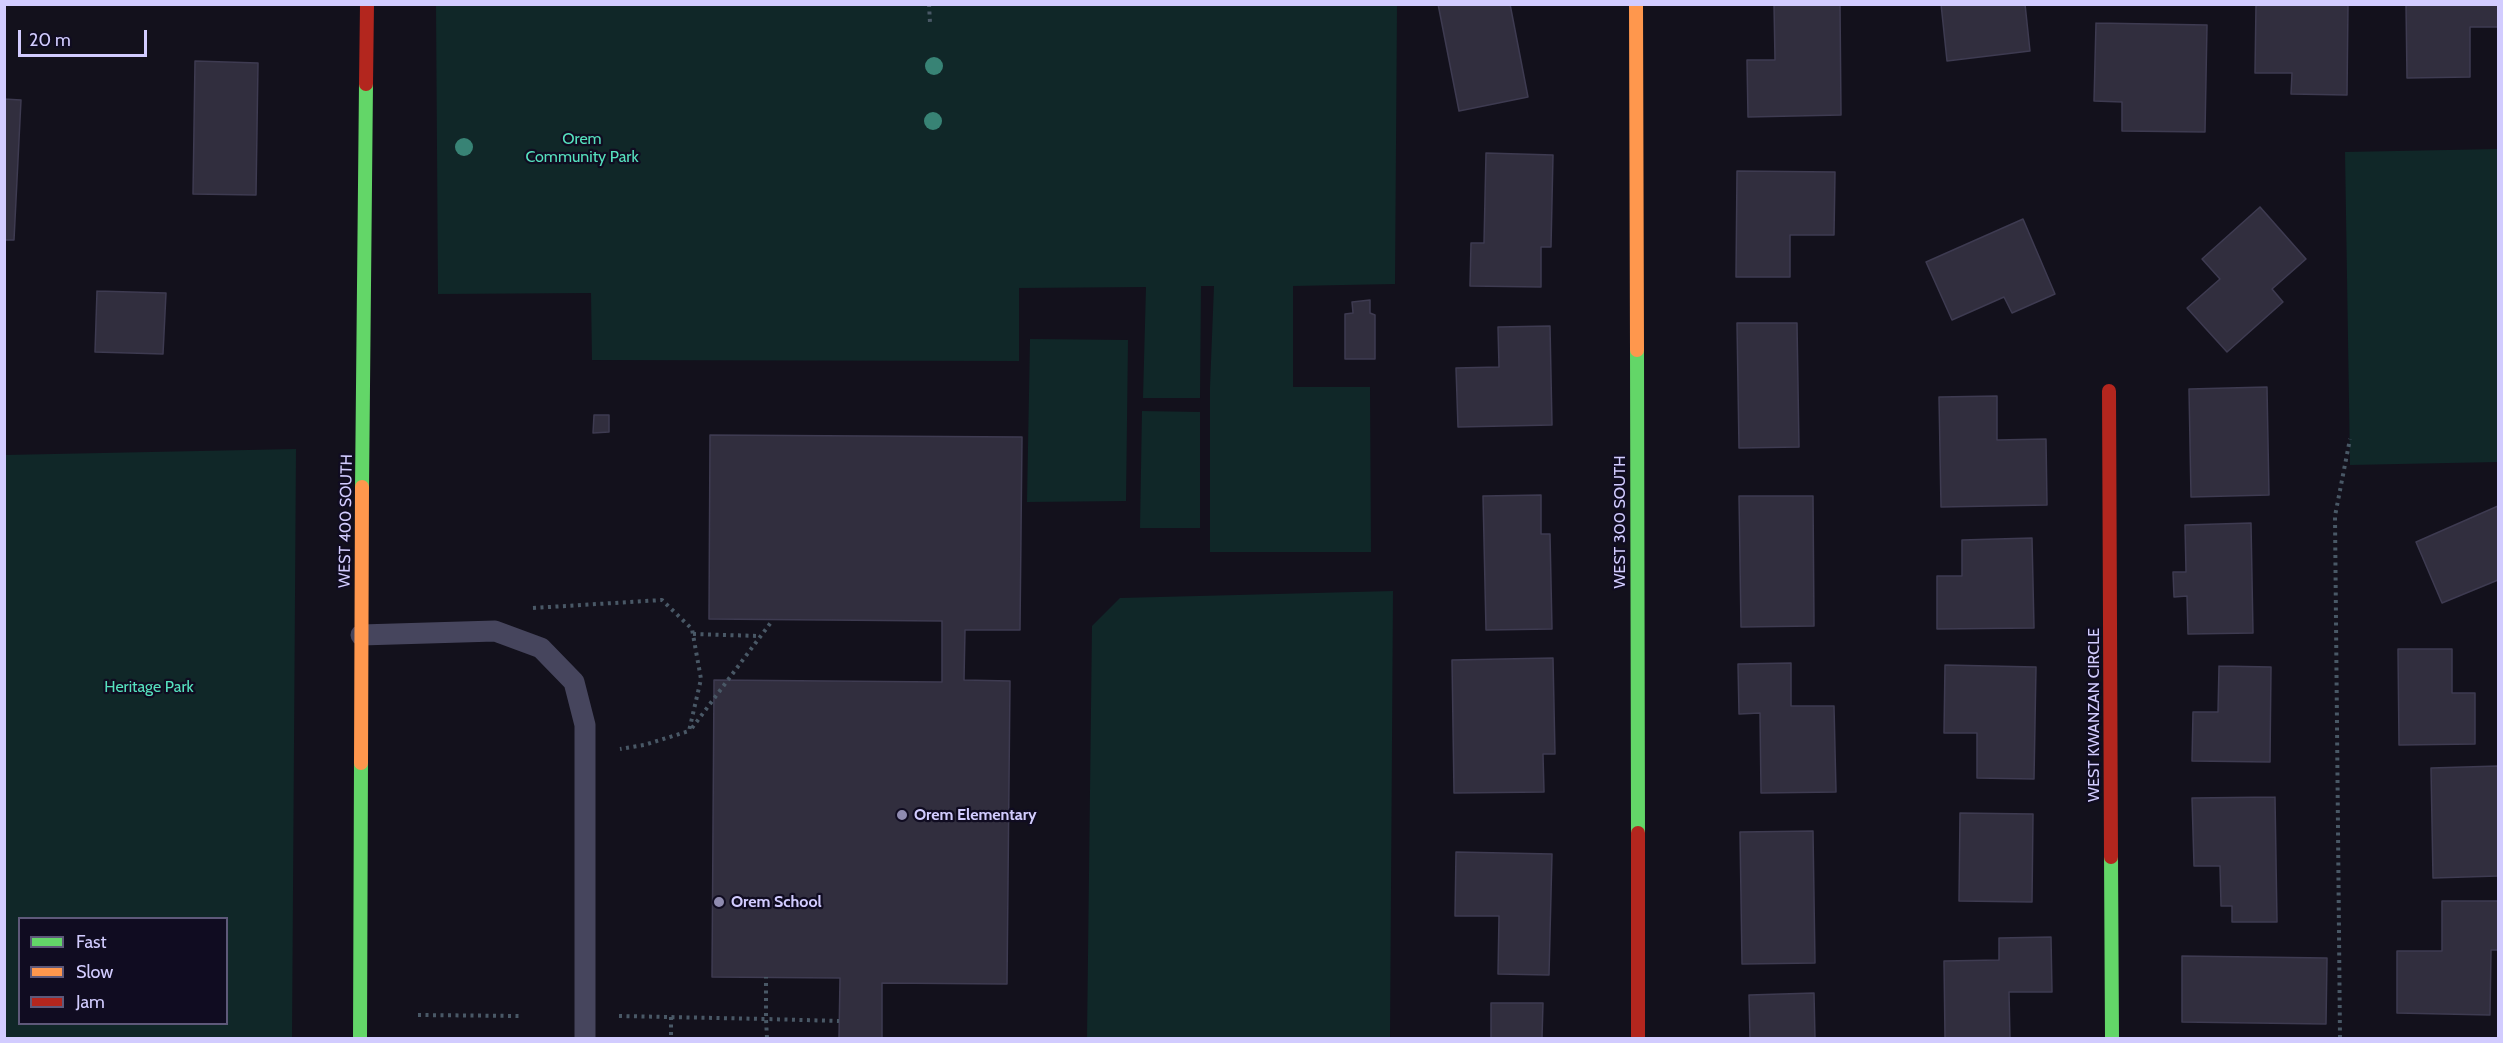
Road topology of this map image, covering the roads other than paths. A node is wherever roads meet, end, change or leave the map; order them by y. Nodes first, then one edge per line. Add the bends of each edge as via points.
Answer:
1 (368, 4) edge
2 (1636, 4) edge
3 (2109, 391) dead end
4 (361, 635) junction
5 (360, 1038) edge
6 (585, 1038) edge
7 (1638, 1038) edge
8 (2112, 1038) edge

1 - 4 street, WEST 400 SOUTH
2 - 7 street, WEST 300 SOUTH
3 - 8 street, WEST KWANZAN CIRCLE
4 - 5 street, WEST 400 SOUTH
4 - 6 lane via 495,632 541,648 574,682 585,724

